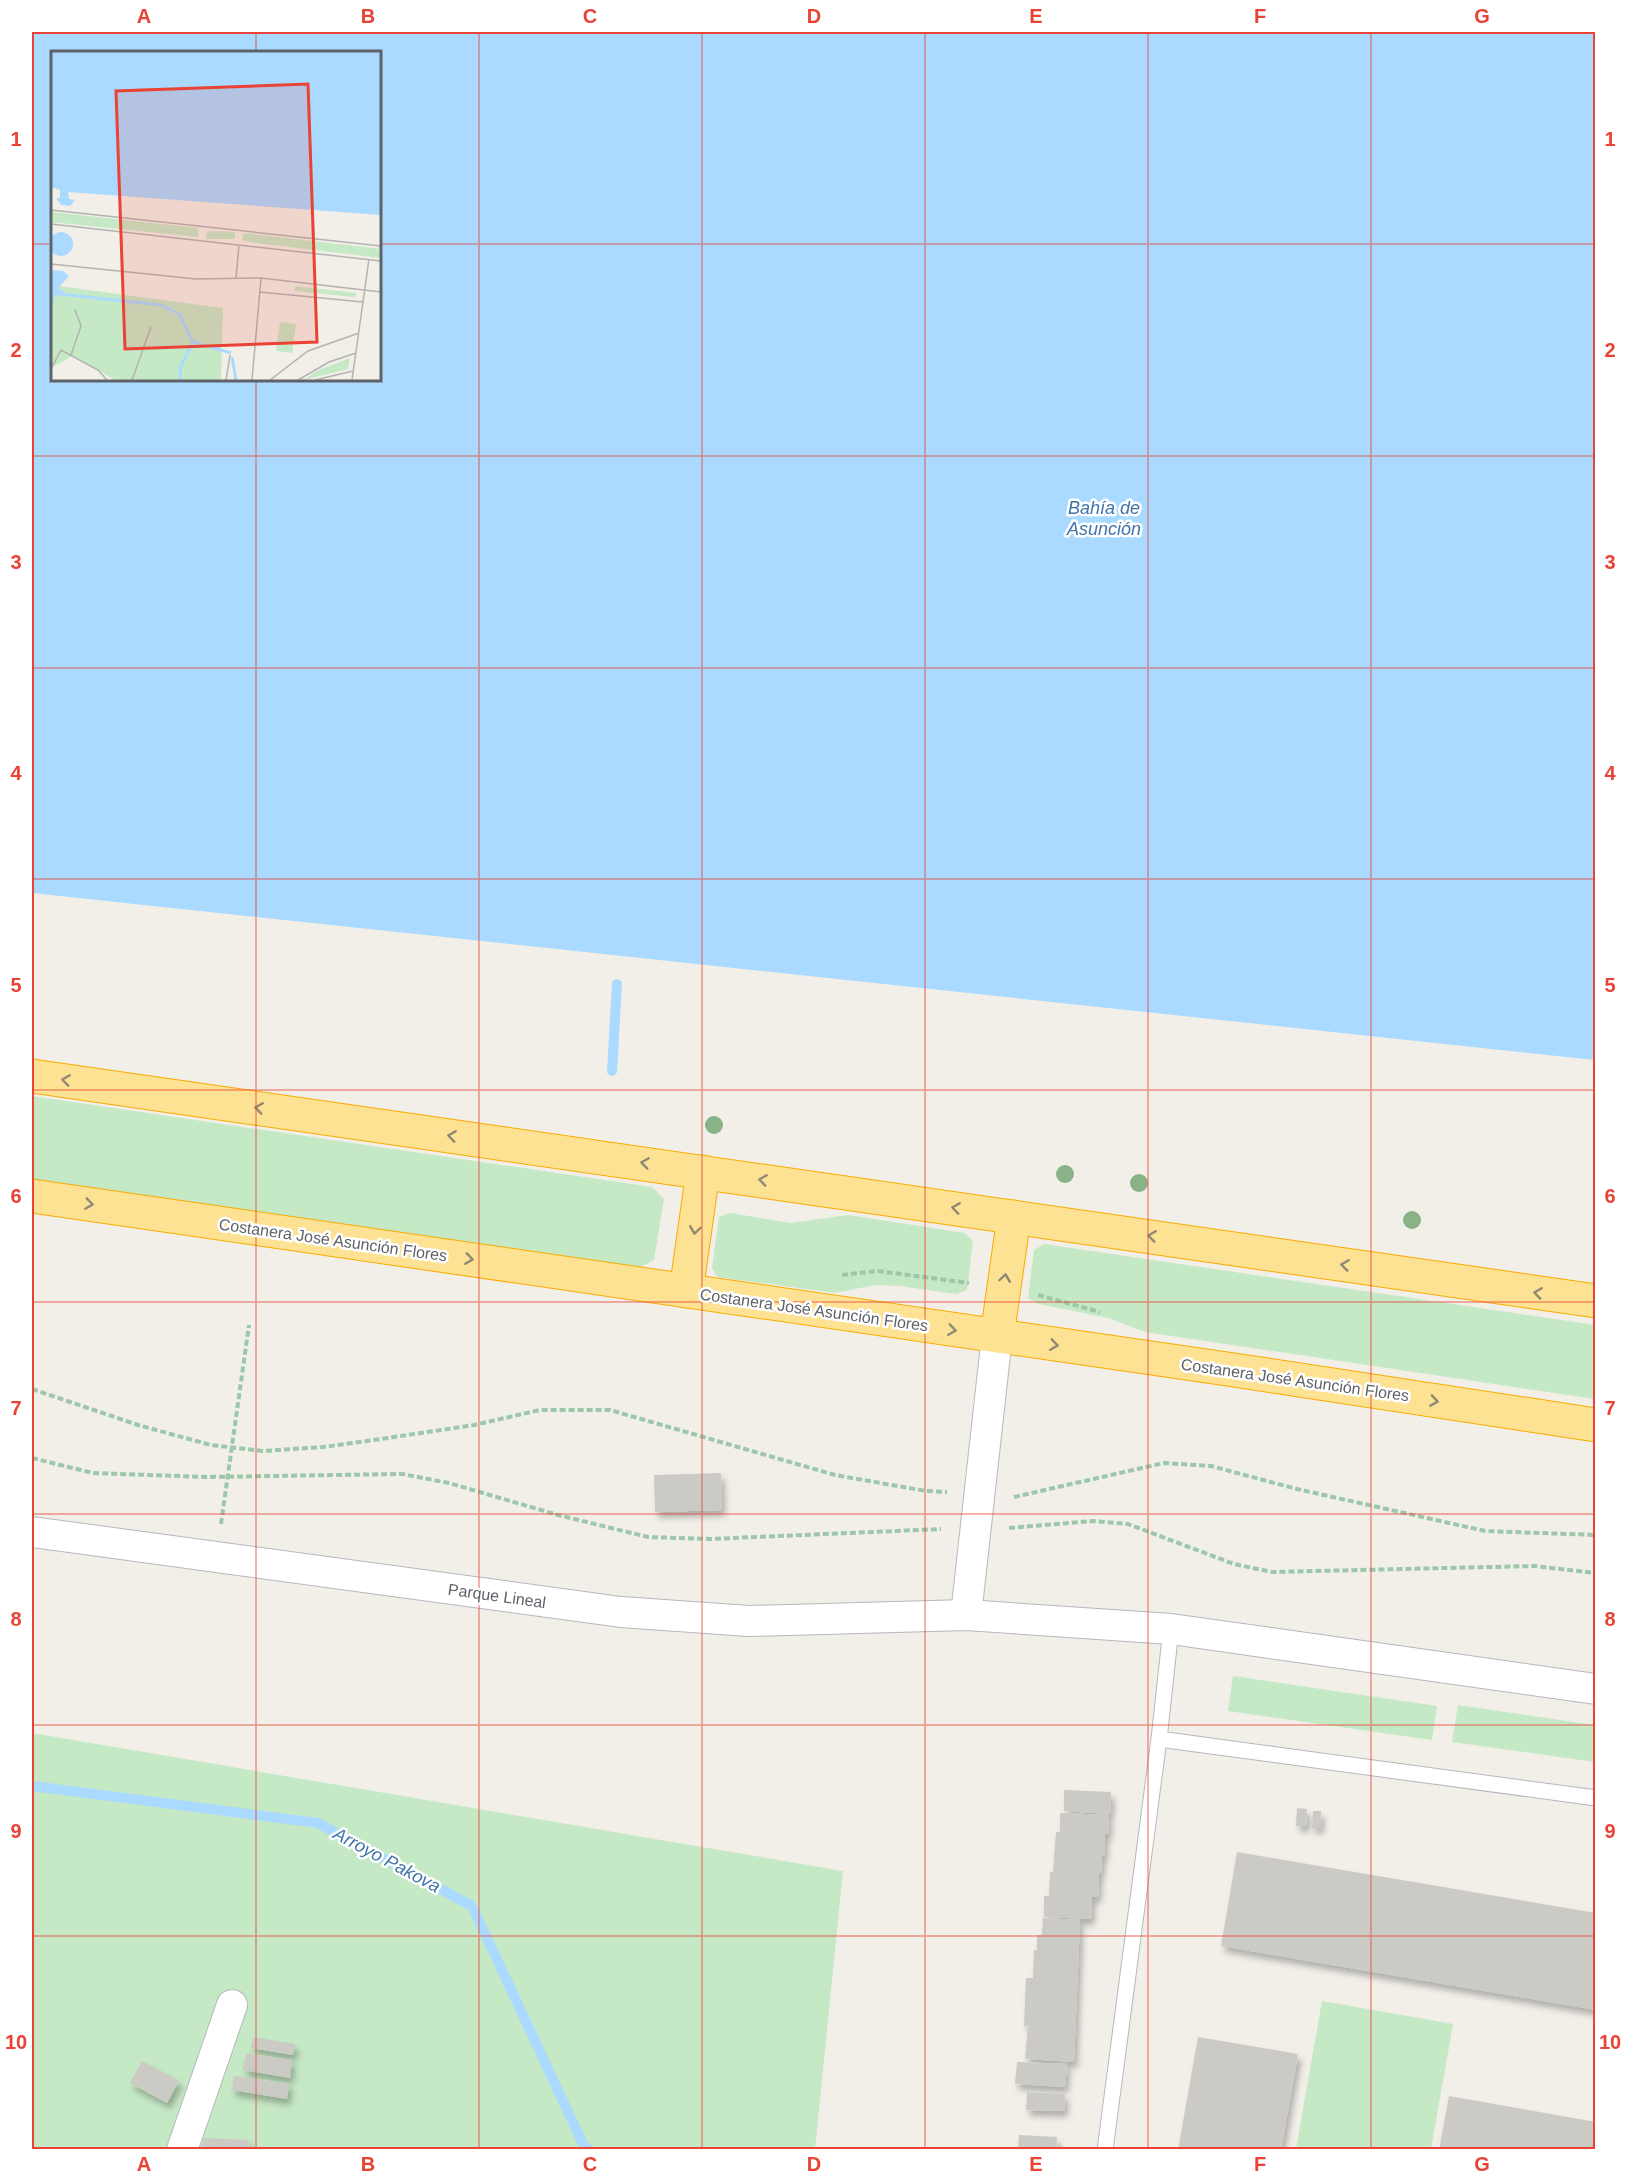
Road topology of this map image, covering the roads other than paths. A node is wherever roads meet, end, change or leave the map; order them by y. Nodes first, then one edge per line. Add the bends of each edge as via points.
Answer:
1 (32, 1076) edge
2 (703, 1172) junction
3 (32, 1196) edge
4 (1014, 1217) junction
5 (686, 1291) junction
6 (1596, 1301) edge
7 (996, 1336) junction
8 (1596, 1425) edge
9 (32, 1532) edge
10 (966, 1615) junction
11 (1171, 1629) junction
12 (1596, 1689) edge
13 (1159, 1739) junction
14 (1596, 1798) edge
15 (232, 2005) dead end
16 (182, 2150) edge
17 (1105, 2150) edge

2 -> 1 highway
4 -> 2 highway
2 -> 5 highway
3 -> 5 highway, Costanera José Asunción Flores
6 -> 4 highway
7 -> 4 highway
5 -> 7 highway, Costanera José Asunción Flores
7 -> 8 highway, Costanera José Asunción Flores
7 - 10 street
9 - 10 street, Parque Lineal via 621,1612 749,1621
10 - 11 street, Parque Lineal
11 - 12 street, Parque Lineal
11 - 13 lane
13 - 14 lane
13 - 17 lane
15 - 16 street

